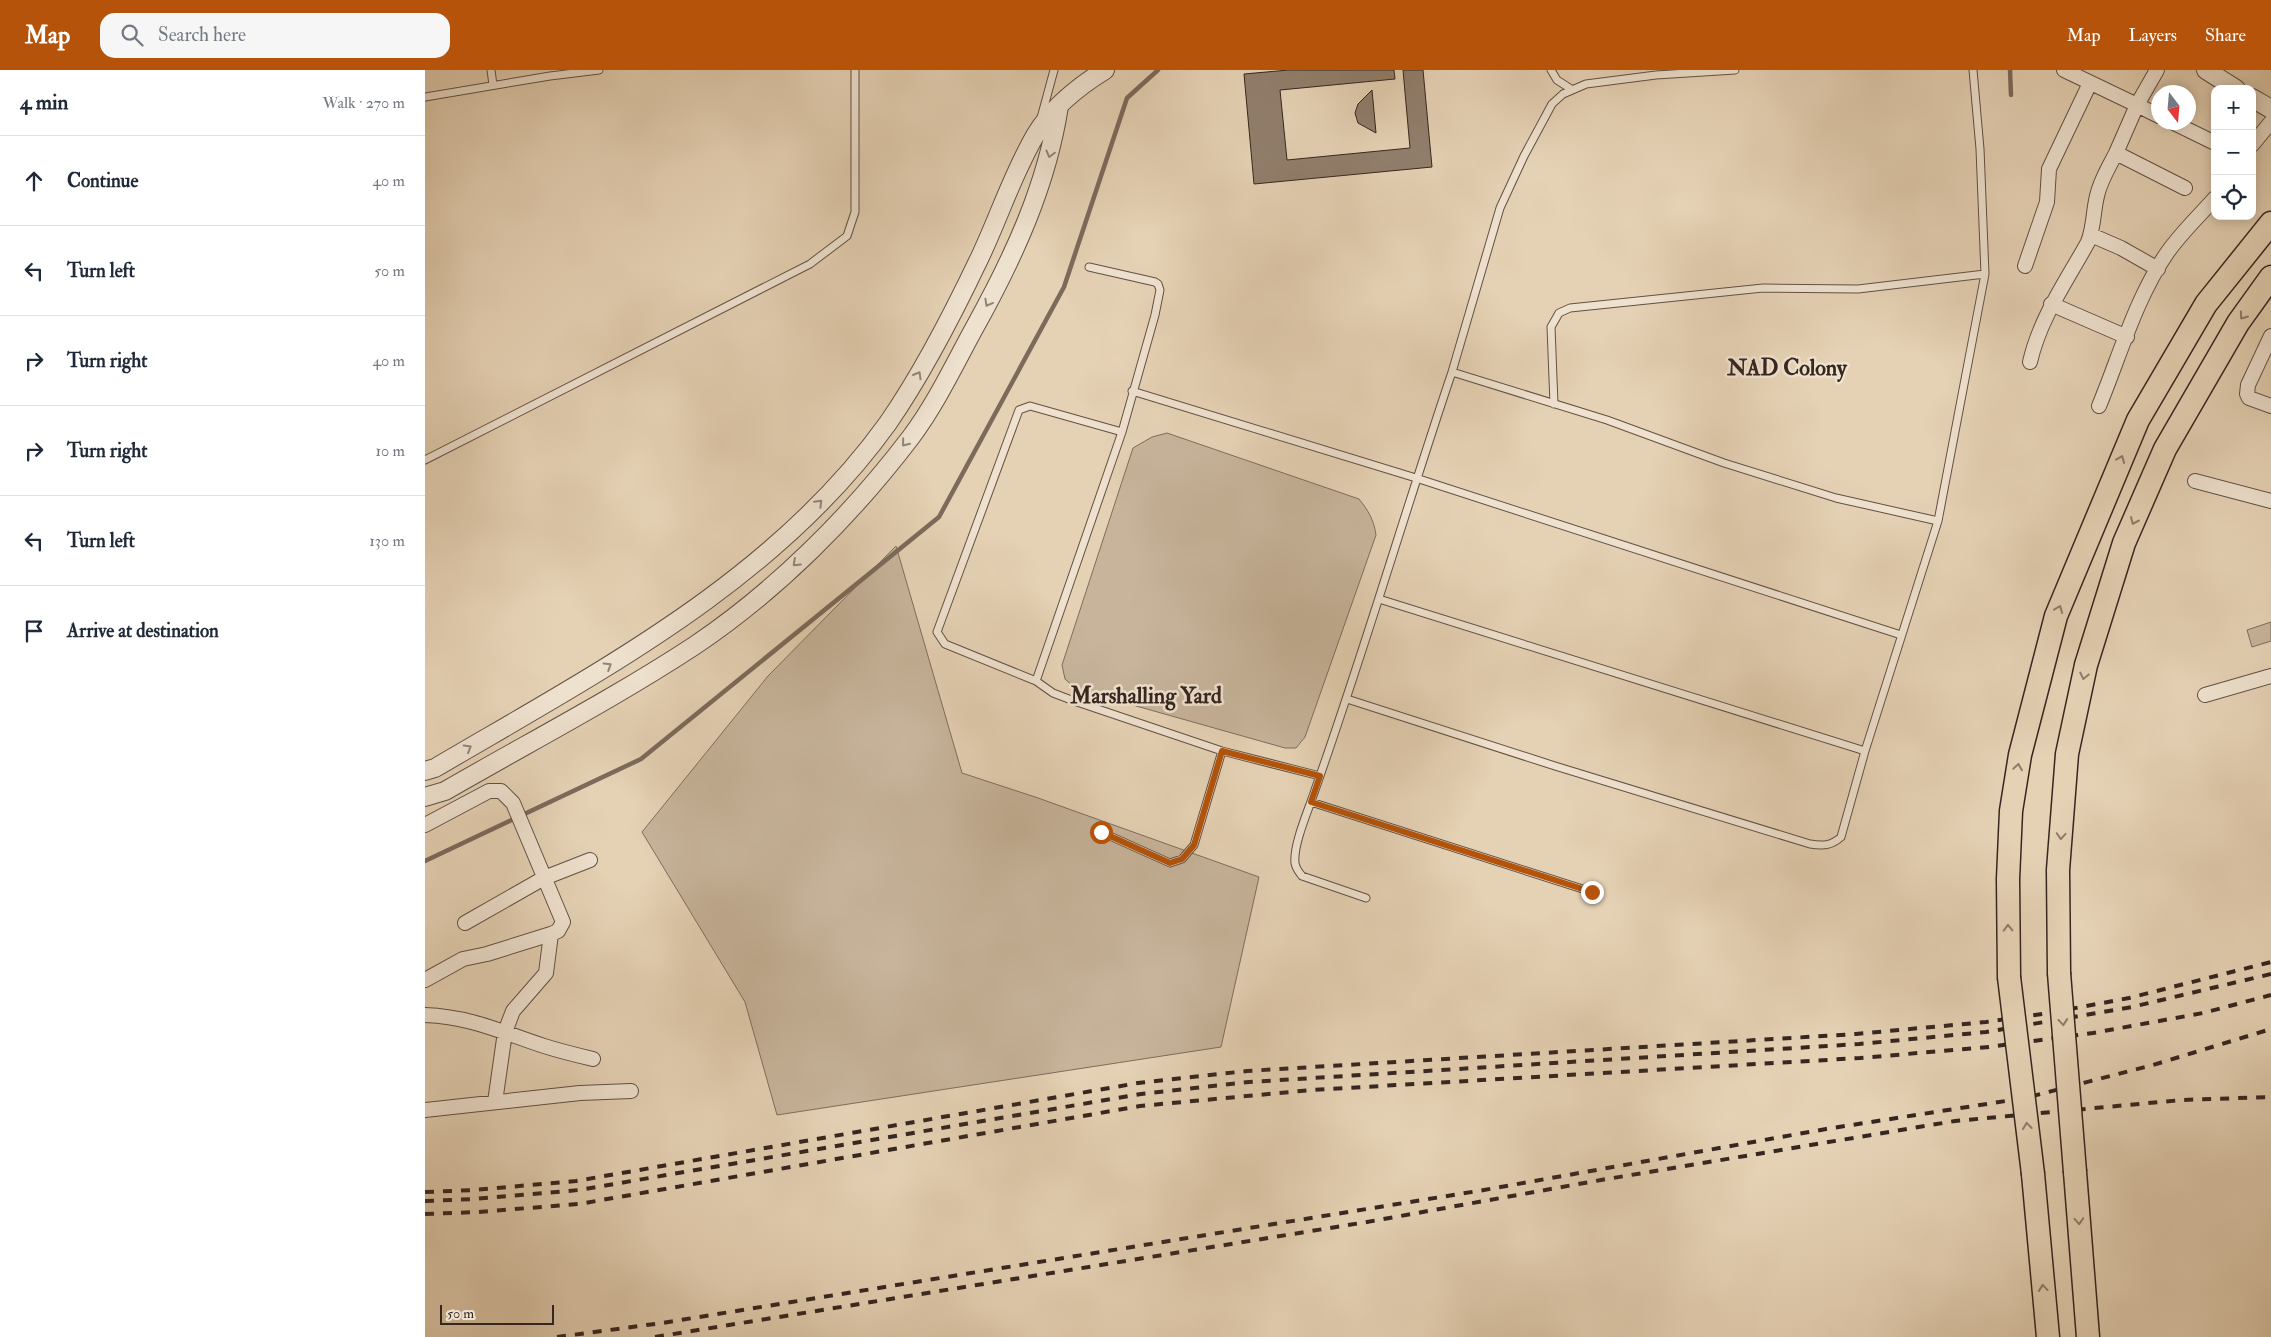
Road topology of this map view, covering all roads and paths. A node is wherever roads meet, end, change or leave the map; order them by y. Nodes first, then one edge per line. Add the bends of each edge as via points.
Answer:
1 (491, 70) edge
2 (599, 70) edge
3 (855, 70) edge
4 (1054, 70) edge
5 (1105, 70) edge
6 (1551, 70) edge
7 (1735, 70) edge
8 (1973, 70) edge
9 (2064, 70) edge
10 (2157, 70) edge
11 (2211, 72) edge
12 (2090, 83) junction
13 (2230, 85) edge
14 (493, 86) junction
15 (1571, 89) junction
16 (425, 97) edge
17 (2256, 100) edge
18 (2137, 105) junction
19 (1059, 106) junction
20 (2271, 109) edge
21 (2151, 112) edge
22 (2271, 122) edge
23 (2188, 130) edge
24 (1037, 133) junction
25 (2256, 140) edge
26 (2211, 141) edge
27 (2116, 153) junction
28 (2185, 188) dead end
29 (2211, 202) edge
30 (2271, 223) edge
31 (2091, 234) junction
32 (2025, 266) dead end
33 (1089, 267) dead end
34 (2158, 269) junction
35 (1985, 274) junction
36 (2271, 277) edge
37 (2051, 304) junction
38 (2127, 336) junction
39 (2271, 336) edge
40 (2030, 362) dead end
41 (1451, 372) junction
42 (1132, 391) junction
43 (1554, 404) junction
44 (2099, 406) dead end
45 (2271, 406) edge
46 (1122, 432) junction
47 (425, 460) edge
48 (1416, 478) junction
49 (2195, 481) dead end
50 (2271, 501) edge
51 (1938, 522) junction
52 (1379, 599) junction
53 (1901, 635) junction
54 (2271, 676) edge
55 (1036, 681) junction
56 (2205, 695) dead end
57 (1347, 699) junction
58 (1222, 751) junction
59 (1865, 751) junction
60 (425, 771) edge
61 (1320, 776) junction
62 (425, 797) edge
63 (1311, 802) junction
64 (425, 825) edge
65 (1101, 832) dead end
66 (590, 860) dead end
67 (545, 878) junction
68 (1592, 892) dead end
69 (1366, 898) dead end
70 (465, 923) dead end
71 (551, 934) junction
72 (425, 980) edge
73 (425, 1014) edge
74 (505, 1032) junction
75 (593, 1059) dead end
76 (631, 1091) dead end
77 (495, 1102) junction
78 (425, 1110) edge
79 (2048, 1337) edge
80 (2088, 1337) edge

1 - 14 lane
2 - 14 lane
3 - 47 lane via 855,212 847,236 810,264
4 - 24 lane
5 - 19 street
6 - 15 lane via 1557,80
7 - 15 lane via 1624,79
8 - 35 lane
9 - 12 street
10 - 18 street
11 - 13 street
12 - 18 street
12 - 32 street via 2049,169 2047,202
14 - 16 lane
15 - 41 lane via 1548,111 1500,208
17 - 20 street
18 - 21 street
18 - 27 street
19 - 24 street
19 -> 62 street via 1046,172 993,294 911,437 828,532 746,607 695,645 589,711 445,791
22 - 25 street
23 - 26 street
60 -> 24 street via 587,680 686,616 772,548 847,473 887,423 953,315
27 - 28 street
27 - 31 street via 2097,196
29 - 34 street via 2183,233
79 -> 30 main road, bridge via 2033,1174 2009,977 2011,811 2020,755 2056,616 2138,420 2207,304
31 - 34 street
31 - 37 street
33 - 42 lane via 1158,284 1155,316
34 - 38 street via 2148,284
35 - 43 lane via 1858,289 1763,288 1570,308 1559,313 1551,327
35 - 51 lane
36 -> 80 main road, bridge via 2238,323 2165,449 2124,543 2089,656 2067,754 2058,870 2059,973
37 - 38 street
37 - 40 street via 2035,339
38 - 44 street
39 - 45 street via 2247,385 2247,394 2249,398
41 - 43 lane
41 - 48 lane
42 - 46 lane
42 - 48 lane
43 - 51 lane via 1836,498
46 - 55 lane
46 - 55 lane via 1030,406 1019,410 937,632 945,644
48 - 52 lane
48 - 53 lane
49 - 50 street
51 - 53 lane
52 - 57 lane
52 - 59 lane
53 - 59 lane
54 - 56 street
55 - 58 lane via 1074,702
57 - 59 lane via 1555,766 1825,846 1841,837
57 - 61 lane
58 - 61 lane
58 - 65 lane via 1194,845 1182,859 1170,863
61 - 63 lane
63 - 68 lane
63 - 69 lane via 1298,846 1296,868 1302,876
64 - 67 street via 489,790 501,791 513,803
66 - 67 street
67 - 70 street
67 - 71 street via 563,922 558,931
71 - 72 street via 463,959
71 - 74 street via 546,973 513,1011
73 - 74 street via 466,1019
74 - 75 street
74 - 77 street
76 - 77 street
77 - 78 street

